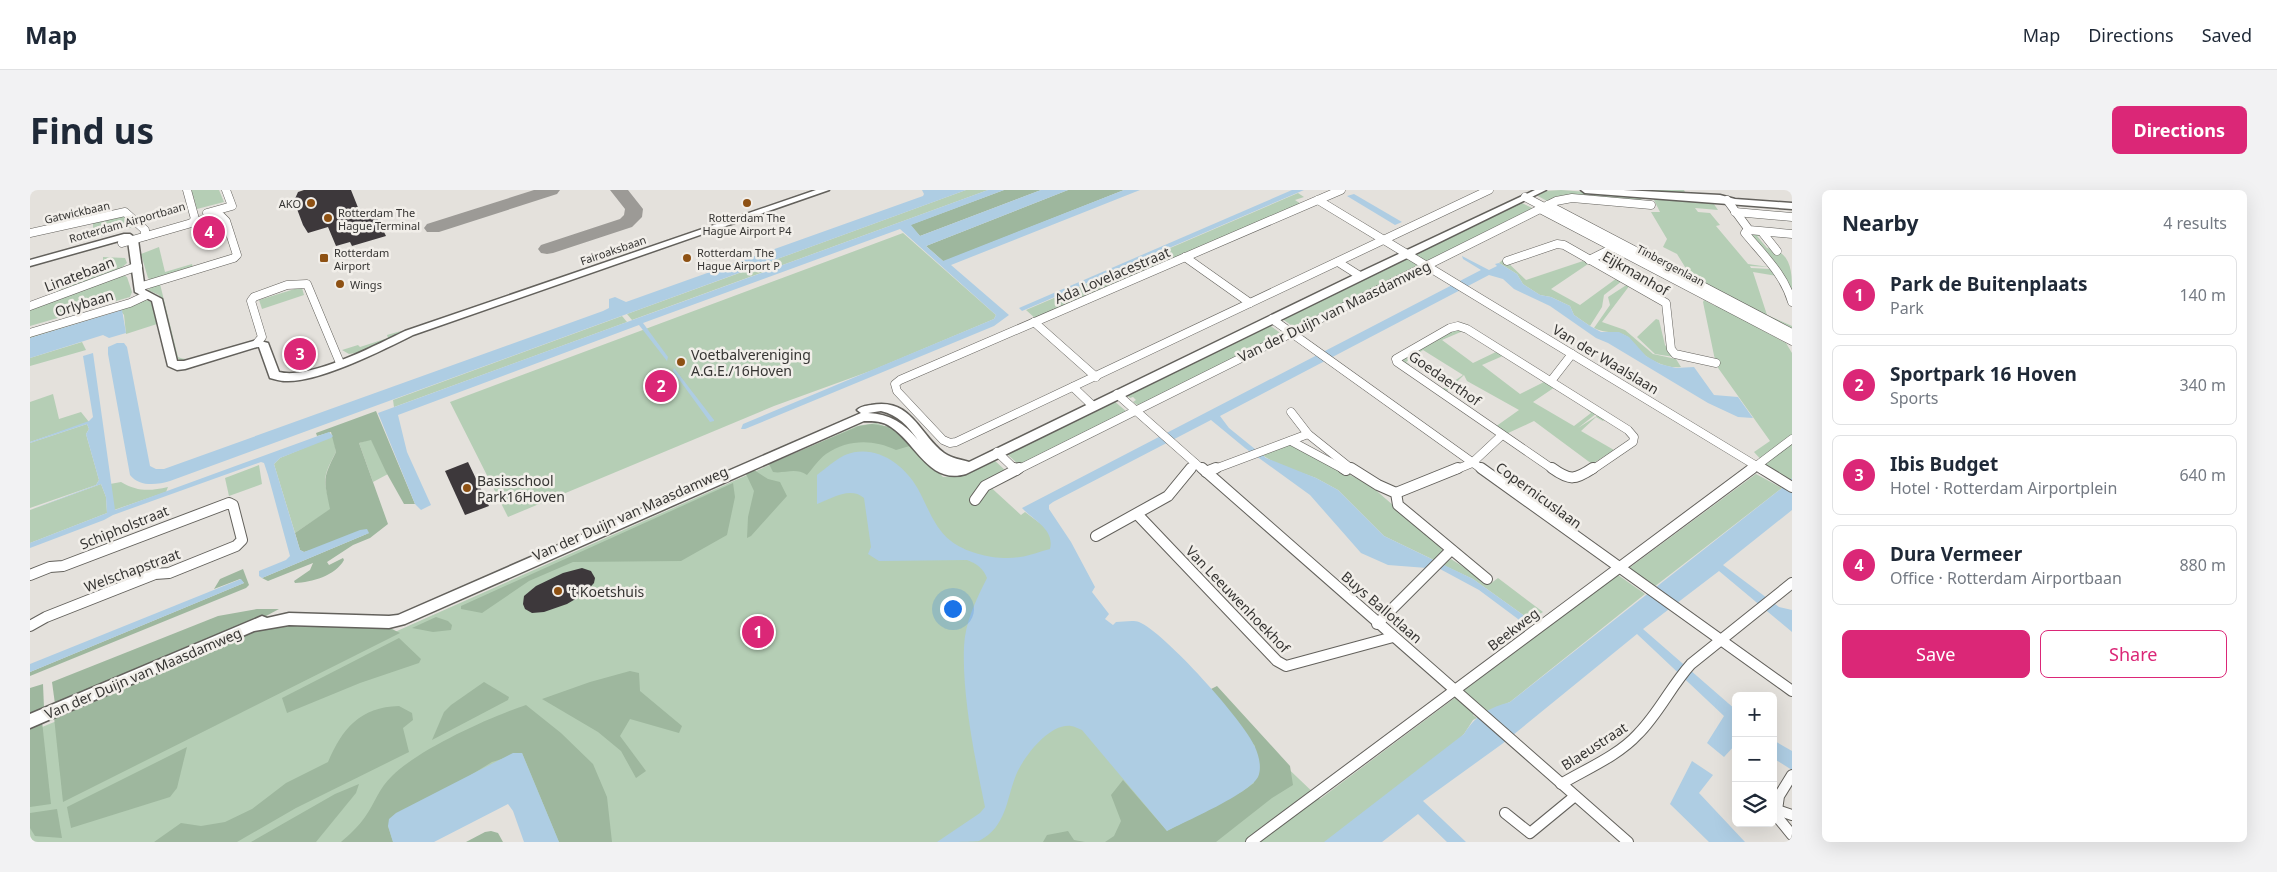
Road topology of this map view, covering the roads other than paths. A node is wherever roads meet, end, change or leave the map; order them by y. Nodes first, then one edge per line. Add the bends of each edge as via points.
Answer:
1 (187, 190) edge
2 (226, 190) edge
3 (825, 190) edge
4 (1341, 190) edge
5 (1489, 190) edge
6 (1542, 190) edge
7 (1584, 190) edge
8 (1645, 194) junction
9 (1525, 197) junction
10 (1318, 200) junction
11 (1727, 200) junction
12 (1792, 206) edge
13 (1544, 207) junction
14 (1735, 212) junction
15 (1792, 217) edge
16 (193, 220) junction
17 (226, 221) joint
18 (1748, 229) junction
19 (1762, 232) junction
20 (30, 233) edge
21 (145, 233) junction
22 (1792, 234) edge
23 (1550, 237) dead end
24 (127, 239) junction
25 (1384, 240) junction
26 (1622, 243) junction
27 (1564, 245) junction
28 (1614, 248) junction
29 (1777, 251) dead end
30 (1407, 254) junction
31 (1186, 257) junction
32 (1590, 260) junction
33 (1506, 261) dead end
34 (42, 262) junction
35 (1338, 262) junction
36 (30, 263) edge
37 (1426, 265) junction
38 (134, 267) junction
39 (30, 269) edge
40 (1360, 276) junction
41 (140, 288) junction
42 (1467, 291) joint
43 (1792, 302) edge
44 (1250, 303) junction
45 (30, 306) edge
46 (1272, 319) junction
47 (1034, 322) junction
48 (30, 333) edge
49 (1291, 333) junction
50 (1791, 337) edge
51 (257, 343) junction
52 (1572, 354) junction
53 (340, 363) junction
54 (1716, 363) dead end
55 (1096, 377) junction
56 (1550, 381) junction
57 (895, 384) joint
58 (1073, 387) junction
59 (1117, 394) junction
60 (1093, 406) junction
61 (1135, 410) junction
62 (1291, 412) dead end
63 (1308, 434) junction
64 (1502, 435) junction
65 (1792, 439) edge
66 (1291, 441) junction
67 (950, 443) joint
68 (1324, 448) junction
69 (997, 452) junction
70 (1315, 454) junction
71 (1195, 463) junction
72 (1472, 463) junction
73 (1341, 464) junction
74 (1757, 466) junction
75 (1016, 470) junction
76 (1206, 472) junction
77 (1779, 480) joint
78 (1376, 485) junction
79 (1792, 487) edge
80 (1396, 493) junction
81 (974, 500) dead end
82 (229, 503) joint
83 (1398, 505) junction
84 (1137, 514) junction
85 (1096, 536) dead end
86 (1447, 554) junction
87 (1619, 568) junction
88 (30, 575) edge
89 (1488, 578) dead end
90 (1792, 583) edge
91 (1780, 592) junction
92 (1792, 593) edge
93 (1377, 624) junction
94 (30, 626) edge
95 (1393, 637) junction
96 (1720, 640) junction
97 (1455, 691) junction
98 (1792, 691) edge
99 (30, 721) edge
100 (1792, 775) edge
101 (1561, 784) junction
102 (1575, 796) junction
103 (1777, 800) edge
104 (1777, 810) edge
105 (1505, 813) dead end
106 (1792, 816) edge
107 (1777, 818) edge
108 (1792, 835) edge
109 (1251, 842) edge
110 (1628, 842) edge

1 - 16 street
2 - 16 street, Rotterdam Airportbaan via 232,206
3 - 53 street, Fairoaksbaan via 408,333
4 - 10 street, Ada Lovelacestraat
5 - 25 street
6 - 9 street, Van der Duijn van Maasdamweg
7 - 8 street
8 - 11 street
8 - 13 street, Van der Duijn van Maasdamweg via 1651,205 1568,198
9 - 13 street, Tinbergenlaan
9 - 30 street, Van der Duijn van Maasdamweg
10 - 25 street
10 - 31 street, Ada Lovelacestraat
11 - 12 street
11 - 14 street
13 - 26 street, Tinbergenlaan
13 - 28 street, Tinbergenlaan
13 - 37 street, Van der Duijn van Maasdamweg
14 - 15 street
14 - 18 street
16 - 17 street, Rotterdam Airportbaan via 220,216
16 - 21 street, Rotterdam Airportbaan
17 - 41 street, Orlybaan via 237,255
18 - 19 street
18 - 43 street via 1745,233 1784,280
19 - 22 street
19 - 29 street
20 - 21 street, Gatwickbaan via 125,212
21 - 24 street, Rotterdam Airportbaan
23 - 27 street
24 - 34 street, Rotterdam Airportbaan
24 - 38 street
25 - 30 street
25 - 35 street
26 - 28 street, Eijkmanhof
26 - 50 street, Tinbergenlaan
27 - 32 street, Eijkmanhof
27 - 33 street via 1557,244
28 - 32 street, Eijkmanhof
28 - 50 street, Tinbergenlaan
30 - 37 street, Van der Waalslaan
30 - 40 street, Van der Duijn van Maasdamweg
31 - 44 street
31 - 47 street, Ada Lovelacestraat
32 - 54 street, Eijkmanhof via 1666,304 1671,349 1675,354
34 - 36 street, Rotterdam Airportbaan
34 - 39 street, Rotterdam Airportbaan
35 - 40 street, Van der Duijn van Maasdamweg
35 - 44 street
37 - 42 street, Van der Waalslaan
37 - 49 street, Van der Duijn van Maasdamweg
38 - 41 street via 132,279
38 - 45 street, Linatebaan
40 - 46 street, Van der Duijn van Maasdamweg
41 - 48 street, Orlybaan via 130,303
41 - 51 street via 157,299 172,363 176,366
42 - 52 street, Van der Waalslaan
44 - 55 street
46 - 49 street, Copernicuslaan
46 - 59 street, Van der Duijn van Maasdamweg
47 - 55 street
47 - 57 street, Ada Lovelacestraat
49 - 61 street, Van der Duijn van Maasdamweg
49 - 72 street, Copernicuslaan
51 - 53 street, Fairoaksbaan via 264,345 274,375 286,379
51 - 53 street via 262,337 251,301 254,297 302,283 309,286
52 - 56 street
52 - 74 street, Van der Waalslaan
55 - 58 street
56 - 64 street, Goedaerthof via 1628,430 1634,442 1579,478 1570,479
56 - 64 street, Goedaerthof via 1468,329 1458,326 1397,357 1397,362
57 - 67 street via 916,412
58 - 60 street
58 - 67 street
59 - 60 street, Van der Duijn van Maasdamweg
59 - 61 street, Buys Ballotlaan
60 - 69 street, Van der Duijn van Maasdamweg
61 - 71 street, Buys Ballotlaan
61 - 75 street, Van der Duijn van Maasdamweg
62 - 63 street
63 - 66 street
63 - 68 street
64 - 72 street
65 - 74 street, Beekweg
66 - 70 street
66 - 76 street
68 - 70 street
68 - 73 street
69 - 75 street
69 - 99 street, Van der Duijn van Maasdamweg via 962,470 941,470 891,420 878,416 864,417 400,620 289,619 255,626
70 - 73 street
71 - 76 street, Buys Ballotlaan
71 - 84 street via 1168,496
72 - 80 street
72 - 87 street, Copernicuslaan
73 - 78 street
74 - 77 street, Van der Waalslaan
74 - 87 street, Beekweg
75 - 81 street, Van der Duijn van Maasdamweg via 985,486
76 - 93 street, Buys Ballotlaan
77 - 79 street, Van der Waalslaan
78 - 80 street
78 - 83 street
80 - 83 street
82 - 88 street, Schipholstraat via 63,566
82 - 94 street, Welschapstraat via 233,505 242,540 233,548 169,573 155,574
83 - 86 street
84 - 85 street
84 - 95 street, Van Leeuwenhoekhof via 1277,661 1286,666
86 - 89 street
86 - 93 street
87 - 96 street, Copernicuslaan
87 - 97 street, Beekweg
90 - 91 street, Blaeustraat
91 - 92 street
91 - 96 street, Blaeustraat
93 - 95 street, Buys Ballotlaan
95 - 97 street, Buys Ballotlaan
96 - 98 street, Copernicuslaan
96 - 101 street, Blaeustraat via 1677,679 1656,715 1637,736
97 - 101 street, Buys Ballotlaan
97 - 109 street, Beekweg
100 - 103 street
101 - 102 street, Buys Ballotlaan
102 - 105 street via 1530,833
102 - 110 street, Buys Ballotlaan
104 - 106 street
107 - 108 street

